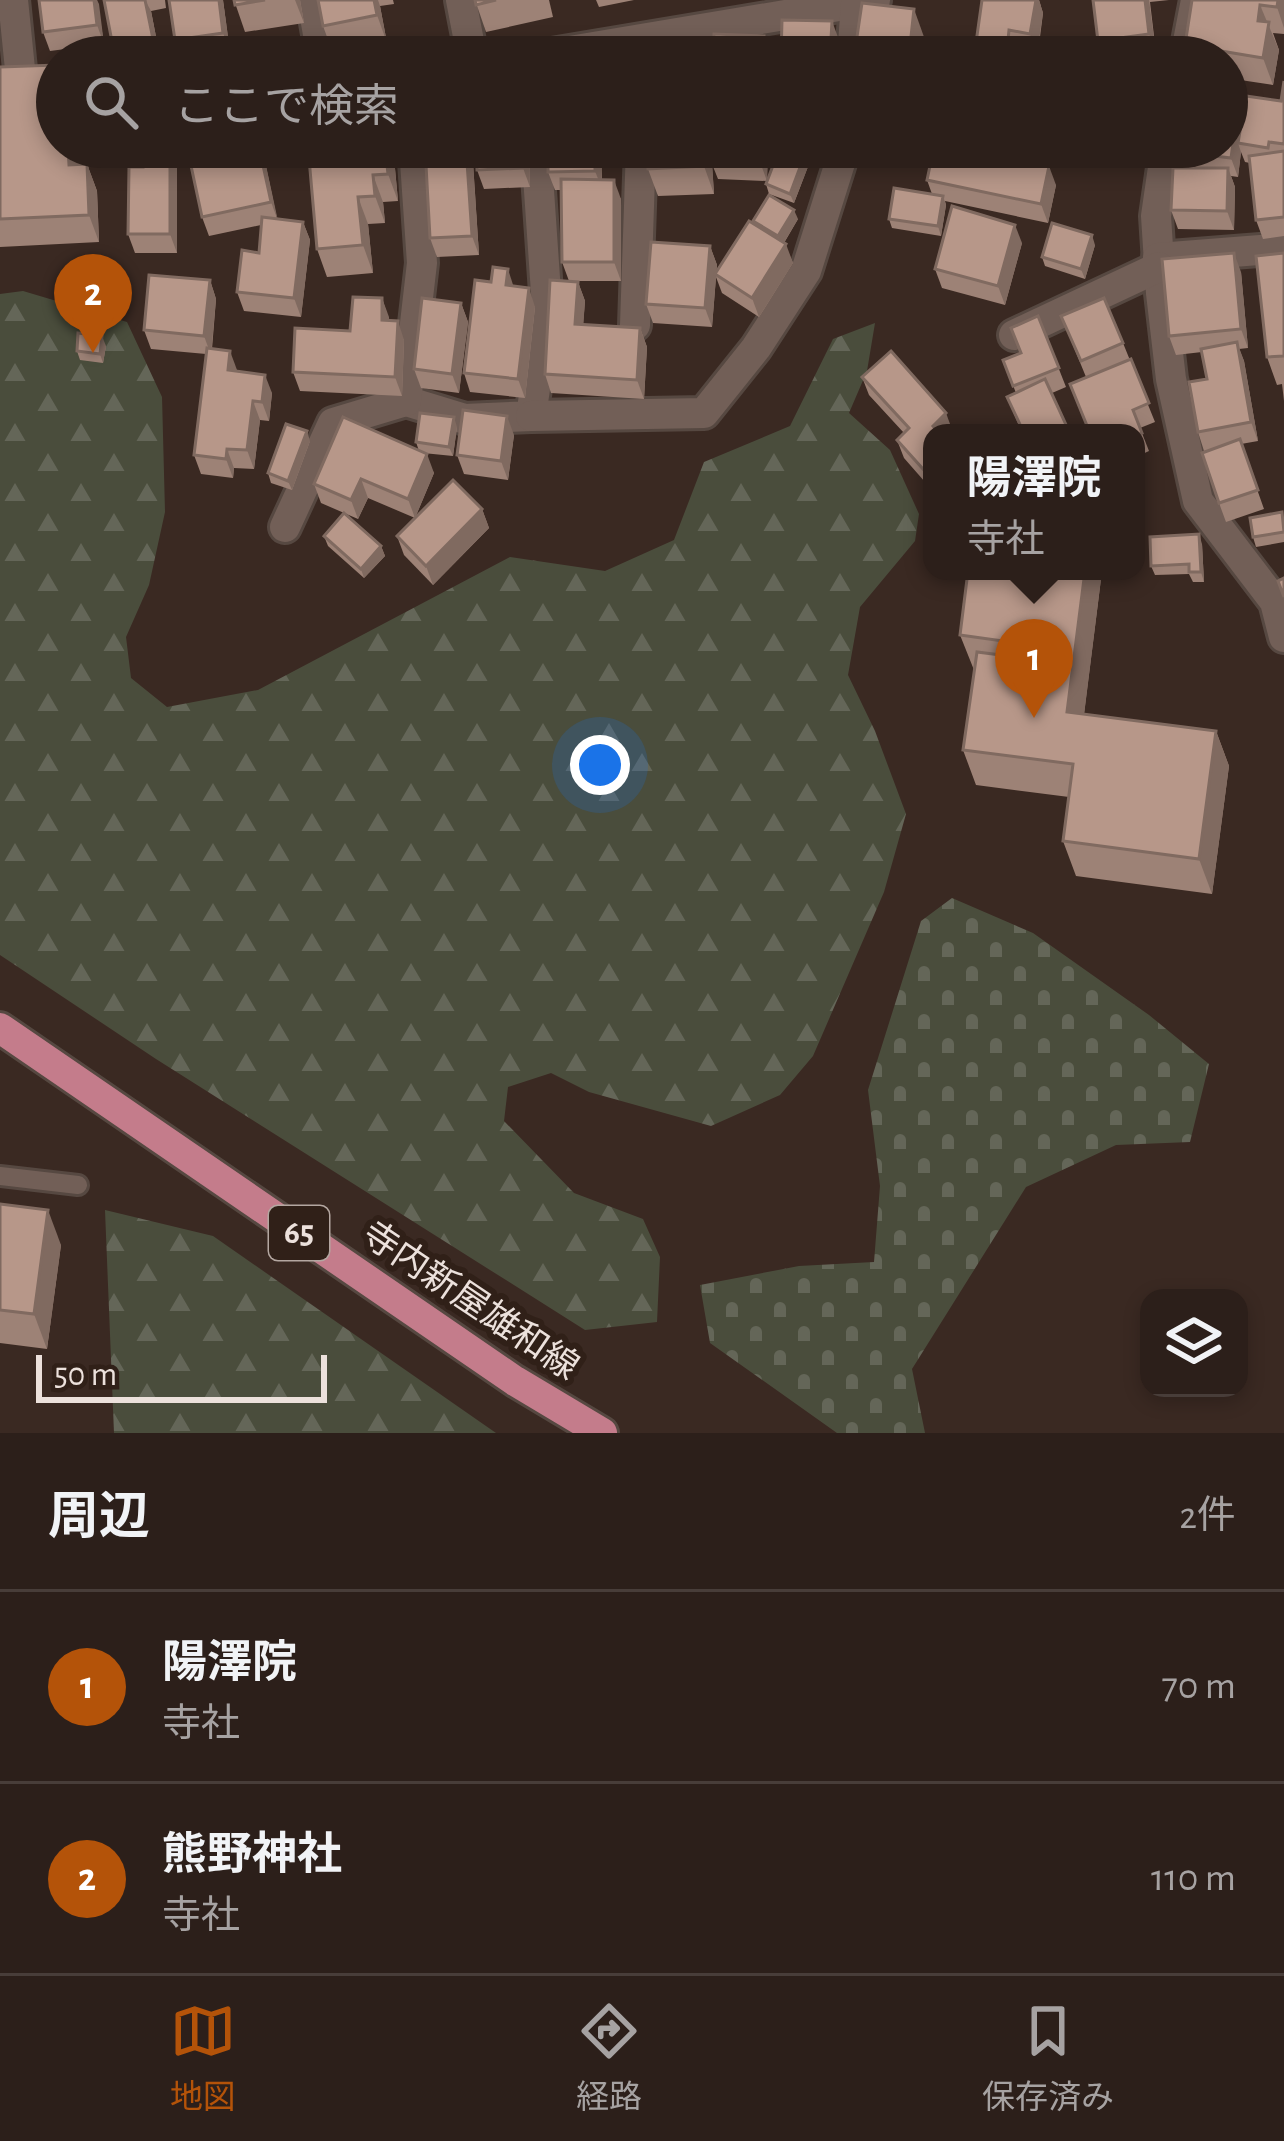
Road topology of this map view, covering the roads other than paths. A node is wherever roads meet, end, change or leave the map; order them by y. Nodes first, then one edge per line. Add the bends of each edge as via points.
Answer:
1 (13, 0) edge
2 (312, 0) edge
3 (461, 0) edge
4 (1196, 0) edge
5 (866, 2) edge
6 (704, 14) edge
7 (318, 36) edge
8 (468, 36) edge
9 (658, 36) edge
10 (857, 36) edge
11 (1189, 36) edge
12 (10, 70) edge
13 (415, 168) edge
14 (537, 168) edge
15 (640, 168) edge
16 (838, 168) edge
17 (1163, 168) edge
18 (1284, 248) edge
19 (1158, 262) junction
20 (635, 325) edge
21 (1015, 335) edge
22 (406, 401) junction
23 (531, 416) junction
24 (285, 527) dead end
25 (1284, 637) edge
26 (0, 1028) edge
27 (0, 1176) edge
28 (78, 1185) dead end
29 (602, 1433) edge

1 - 12 street
2 - 7 street
3 - 8 street
4 - 11 street
5 - 6 street
5 - 10 street
6 - 9 street
13 - 22 street via 422,263
14 - 23 street via 547,307
15 - 20 street
16 - 23 street via 806,271 704,413
17 - 19 street
18 - 19 street
19 - 21 street
19 - 25 street via 1171,379 1198,501 1275,602
22 - 23 street via 465,419
22 - 24 street via 333,423
26 - 29 main road, 寺内新屋雄和線 / 65
27 - 28 lane

